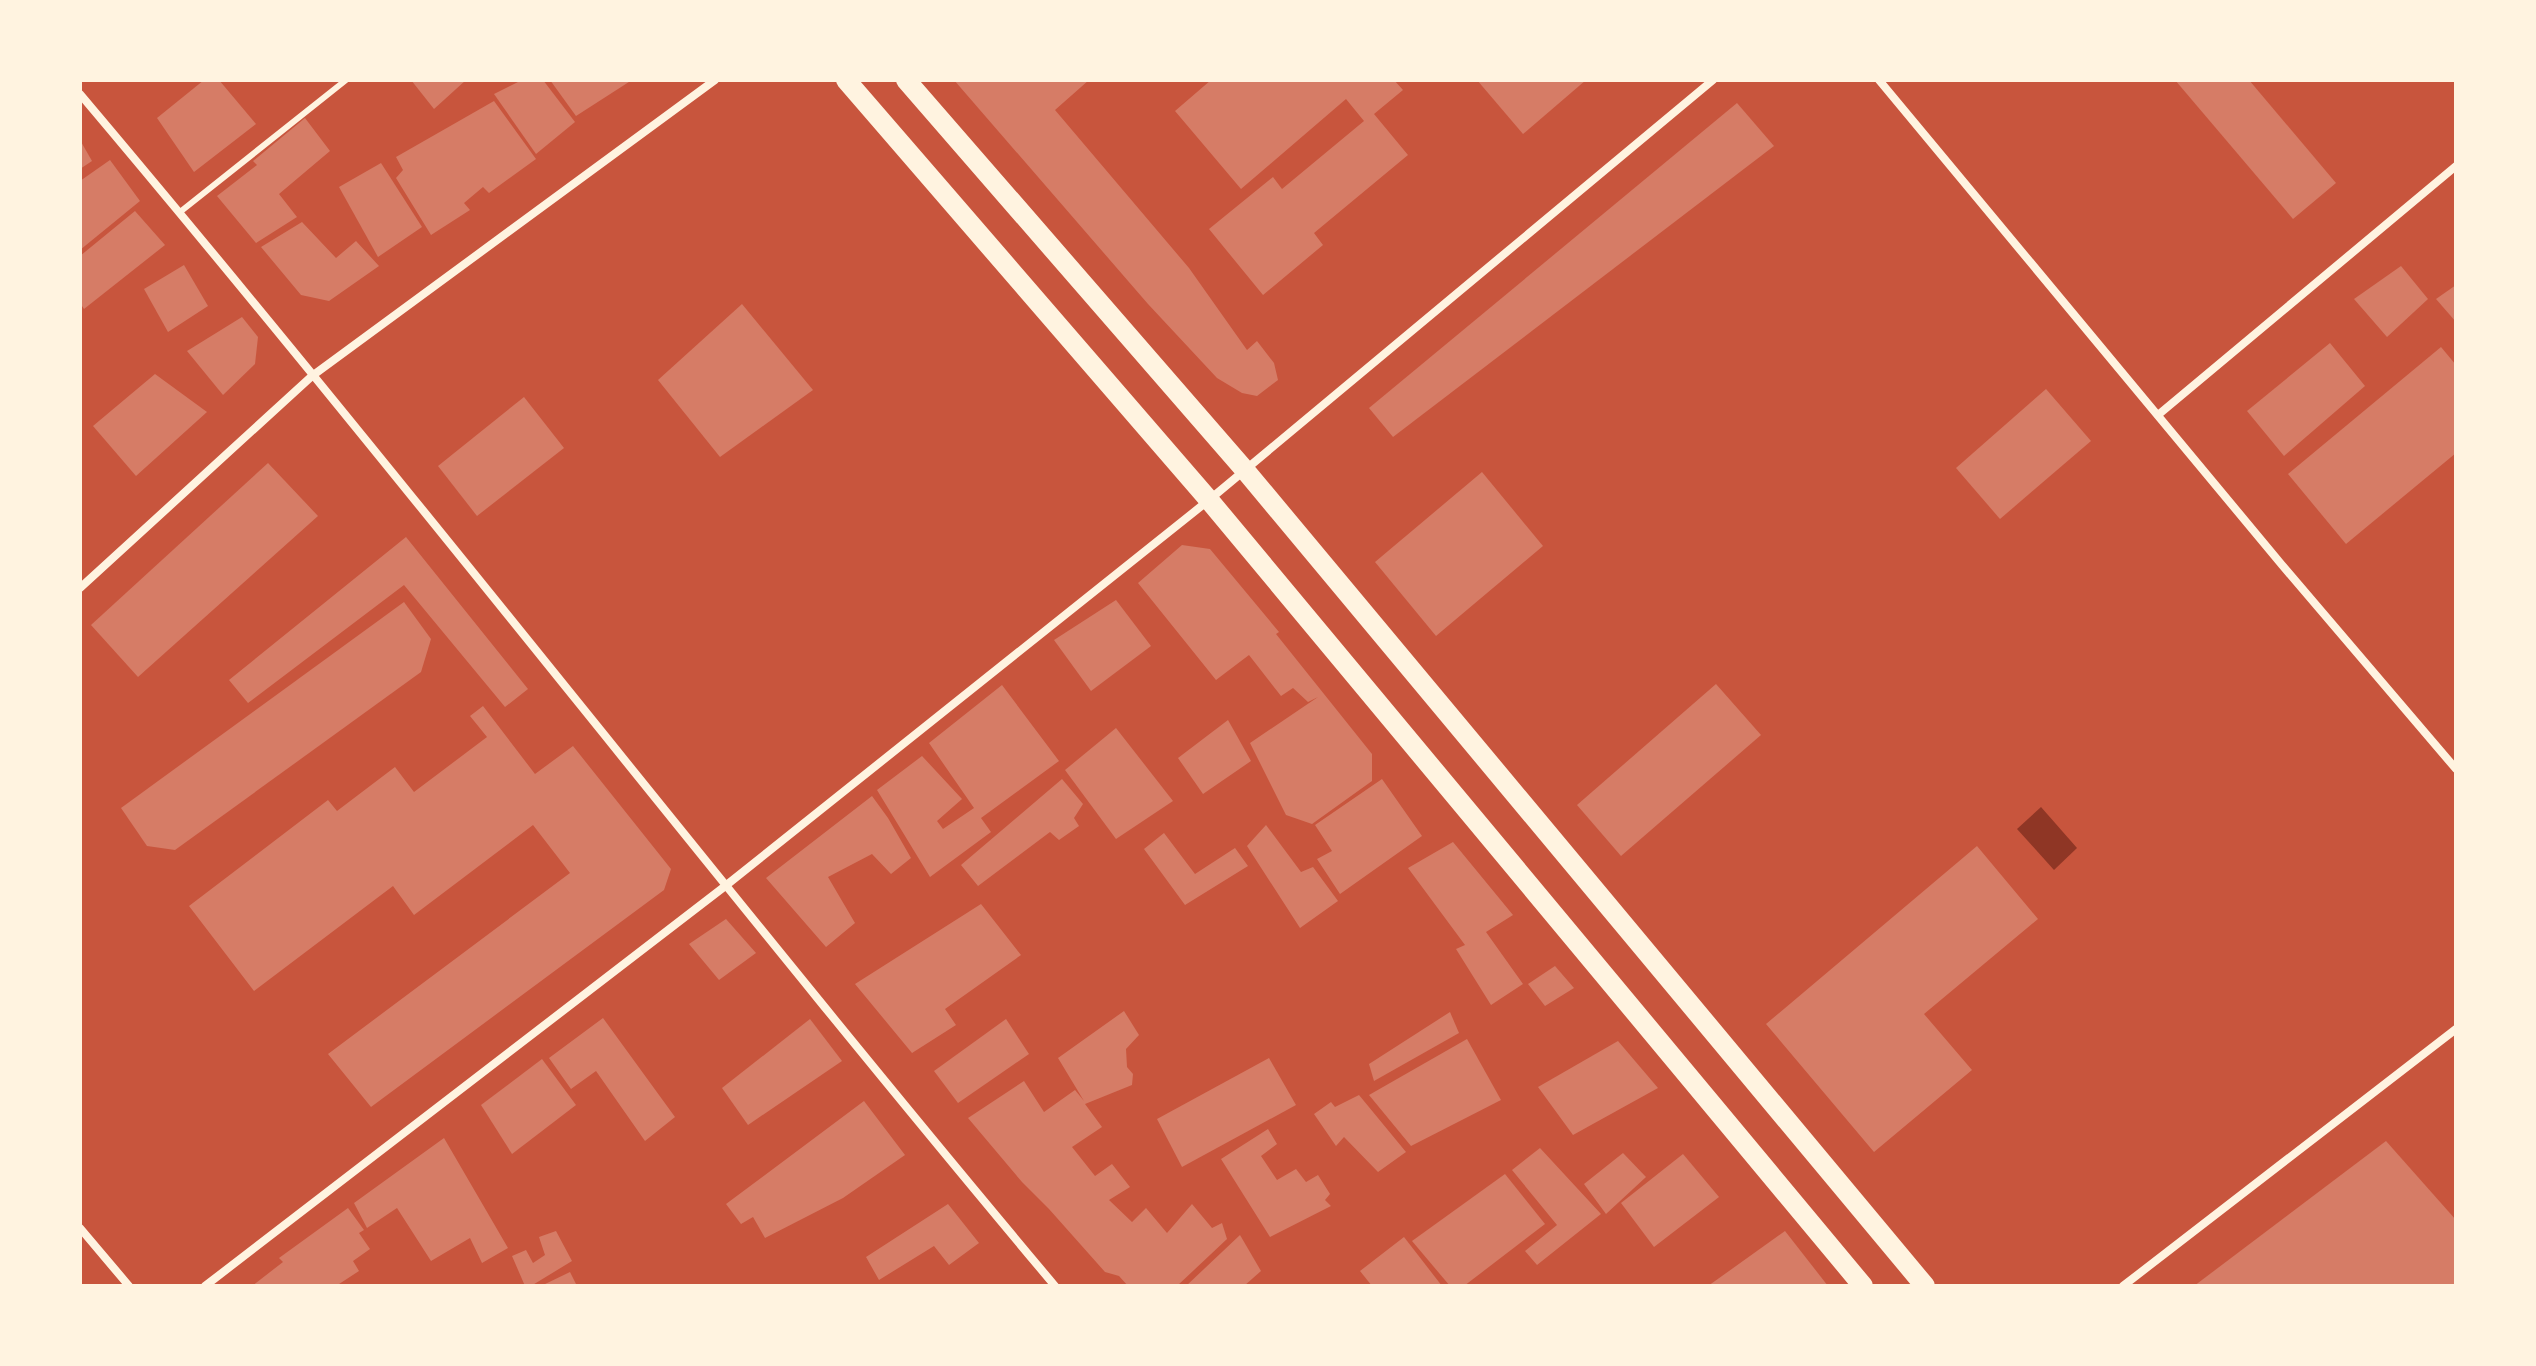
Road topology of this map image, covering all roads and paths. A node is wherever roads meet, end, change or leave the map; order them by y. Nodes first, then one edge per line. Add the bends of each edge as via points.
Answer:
1 (346, 80) edge
2 (715, 80) edge
3 (846, 80) edge
4 (906, 80) edge
5 (1713, 80) edge
6 (1879, 80) edge
7 (80, 94) edge
8 (2456, 166) edge
9 (180, 212) junction
10 (312, 376) junction
11 (2158, 415) junction
12 (1244, 469) junction
13 (1209, 500) junction
14 (80, 588) edge
15 (2456, 769) edge
16 (724, 887) junction
17 (2456, 1029) edge
18 (80, 1228) edge
19 (1051, 1285) edge
20 (129, 1286) edge
21 (205, 1286) edge
22 (1863, 1286) edge
23 (1925, 1286) edge
24 (2123, 1286) edge

1 - 9 lane
2 - 10 street
3 - 13 main road
4 - 12 main road
5 - 12 street
6 - 11 street
7 - 9 street
8 - 11 street
9 - 10 street
10 - 14 street
10 - 16 street
11 - 15 street
12 - 13 street
12 - 23 main road
13 - 16 street
13 - 22 main road
16 - 19 street
16 - 21 street
17 - 24 street
18 - 20 street

